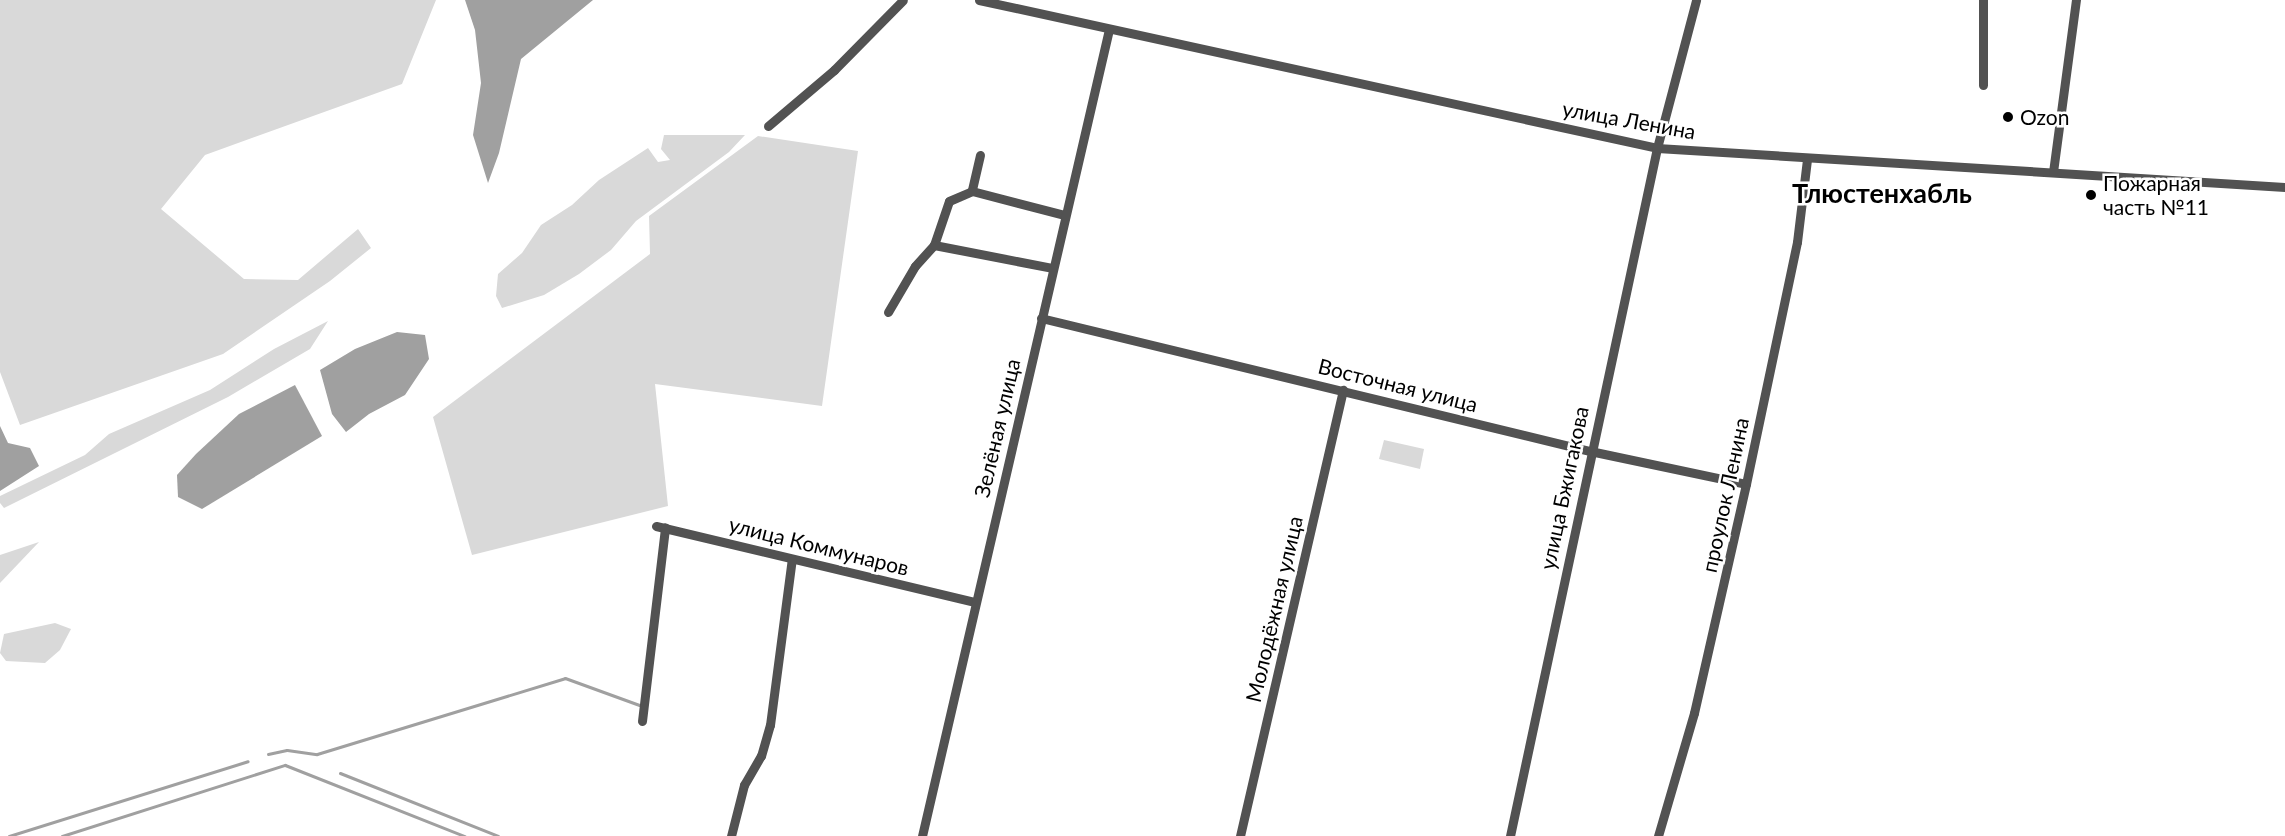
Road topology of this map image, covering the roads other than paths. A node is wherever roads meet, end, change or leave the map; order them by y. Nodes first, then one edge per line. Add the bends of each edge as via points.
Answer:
1 (903, 0) edge
2 (980, 0) edge
3 (1696, 0) edge
4 (1983, 0) edge
5 (2076, 0) edge
6 (1109, 29) junction
7 (1983, 86) dead end
8 (768, 126) dead end
9 (1657, 148) junction
10 (980, 155) dead end
11 (1807, 159) junction
12 (2053, 172) junction
13 (2285, 187) edge
14 (972, 191) junction
15 (1064, 215) junction
16 (934, 245) junction
17 (1052, 268) junction
18 (888, 312) dead end
19 (1041, 318) junction
20 (1343, 390) junction
21 (1590, 451) junction
22 (1746, 484) junction
23 (792, 559) junction
24 (974, 602) junction
25 (642, 721) dead end
26 (731, 836) edge
27 (922, 836) edge
28 (1240, 836) edge
29 (1510, 836) edge
30 (1658, 836) edge

1 - 8 street via 834,70
2 - 6 street, улица Ленина
3 - 9 street, улица Бжигакова
4 - 7 street
5 - 12 street
6 - 9 street, улица Ленина
6 - 15 street, Зелёная улица
9 - 11 street, улица Ленина
9 - 21 street, улица Бжигакова
10 - 14 street
11 - 12 street, улица Ленина
11 - 22 street, проулок Ленина via 1797,242
12 - 13 street, улица Ленина
14 - 15 street
14 - 16 street via 949,201
15 - 17 street, Зелёная улица
16 - 17 street
16 - 18 street via 915,266
17 - 19 street, Зелёная улица
19 - 20 street, Восточная улица
19 - 24 street, Зелёная улица
20 - 21 street, Восточная улица
20 - 28 street, Молодёжная улица
21 - 22 street, Восточная улица
21 - 29 street, улица Бжигакова
22 - 30 street, проулок Ленина via 1694,713
23 - 24 street, улица Коммунаров
23 - 25 street, улица Коммунаров via 661,527
23 - 26 street via 770,725 761,756 744,785
24 - 27 street, Зелёная улица

